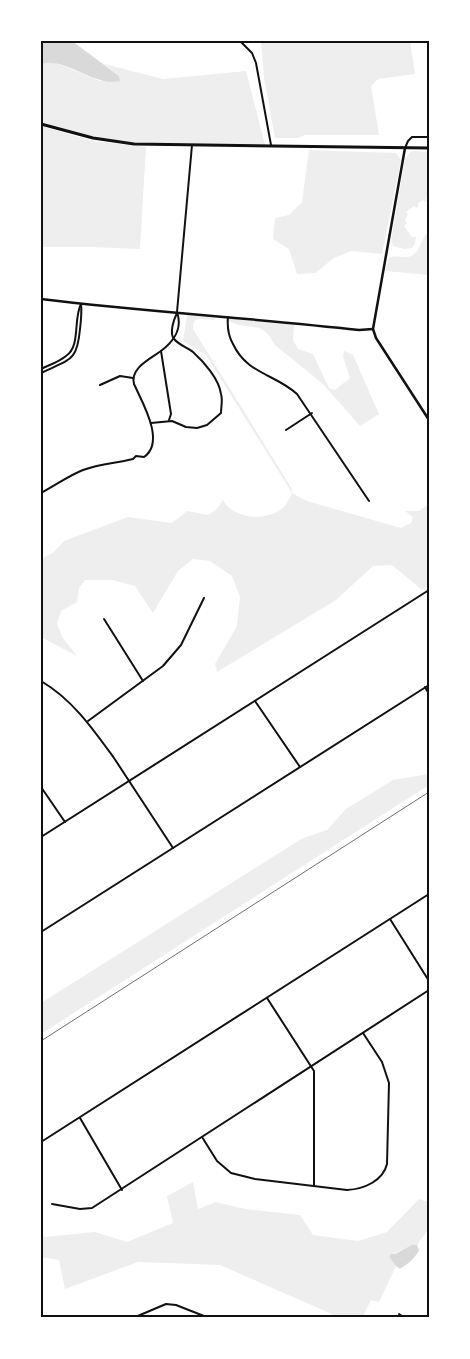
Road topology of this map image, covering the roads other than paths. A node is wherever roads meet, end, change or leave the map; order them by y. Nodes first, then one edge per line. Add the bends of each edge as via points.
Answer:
1 (240, 41) edge
2 (41, 124) edge
3 (429, 137) edge
4 (192, 145) junction
5 (271, 146) junction
6 (405, 148) junction
7 (429, 148) edge
8 (41, 299) edge
9 (80, 304) junction
10 (177, 312) junction
11 (228, 317) junction
12 (373, 329) junction
13 (174, 340) junction
14 (161, 351) junction
15 (41, 369) edge
16 (41, 373) edge
17 (133, 378) junction
18 (100, 385) dead end
19 (312, 413) junction
20 (169, 420) junction
21 (429, 420) edge
22 (151, 423) junction
23 (286, 430) dead end
24 (41, 493) edge
25 (370, 501) dead end
26 (429, 590) edge
27 (204, 598) dead end
28 (104, 619) dead end
29 (41, 681) edge
30 (143, 681) junction
31 (429, 685) edge
32 (425, 687) junction
33 (429, 694) edge
34 (255, 700) junction
35 (88, 721) junction
36 (300, 767) junction
37 (130, 781) junction
38 (41, 787) edge
39 (65, 822) junction
40 (41, 837) edge
41 (173, 848) junction
42 (429, 894) edge
43 (390, 919) junction
44 (41, 932) edge
45 (429, 981) edge
46 (429, 990) edge
47 (267, 998) junction
48 (363, 1032) junction
49 (312, 1066) junction
50 (80, 1118) junction
51 (202, 1137) junction
52 (41, 1142) edge
53 (314, 1186) junction
54 (122, 1190) junction
55 (52, 1204) dead end
56 (399, 1314) dead end
57 (133, 1318) edge
58 (209, 1318) edge
59 (405, 1318) edge

1 - 5 street via 252,53 256,63
2 - 4 main road via 112,141
3 - 6 street via 412,137
4 - 5 main road
4 - 10 street
5 - 6 main road
6 - 7 main road
6 - 12 street
8 - 9 street
9 - 10 street
9 - 15 street via 72,350
9 - 16 street via 82,311 76,352 70,359
10 - 11 street
10 - 13 street
10 - 13 street via 179,318
11 - 12 street
11 - 19 street via 230,338 239,355 258,372 290,387
12 - 21 street
13 - 14 street
13 - 20 street via 194,353 216,380 221,392 221,413 198,428
14 - 17 street via 140,366
14 - 20 street via 171,414
17 - 18 street via 120,376
17 - 22 street
19 - 23 street
19 - 25 street
20 - 22 street
22 - 24 street via 153,439 146,456 84,470
26 - 34 street
27 - 30 street via 181,645
28 - 30 street
29 - 35 street
30 - 35 street
31 - 32 street
32 - 33 street
32 - 36 street
34 - 36 street
34 - 37 street
35 - 37 street
36 - 41 street
37 - 39 street
37 - 41 street
38 - 39 street
39 - 40 street
41 - 44 street
42 - 43 street
43 - 45 street
43 - 47 street
46 - 48 street
47 - 49 street
47 - 50 street
48 - 49 street
48 - 53 street via 382,1062 389,1083 386,1169 378,1179 361,1189
49 - 51 street
49 - 53 street via 315,1075
50 - 52 street
50 - 54 street
51 - 53 street via 217,1161 232,1173
51 - 54 street
54 - 55 street via 92,1208
56 - 59 street
57 - 58 street via 160,1305 171,1304

